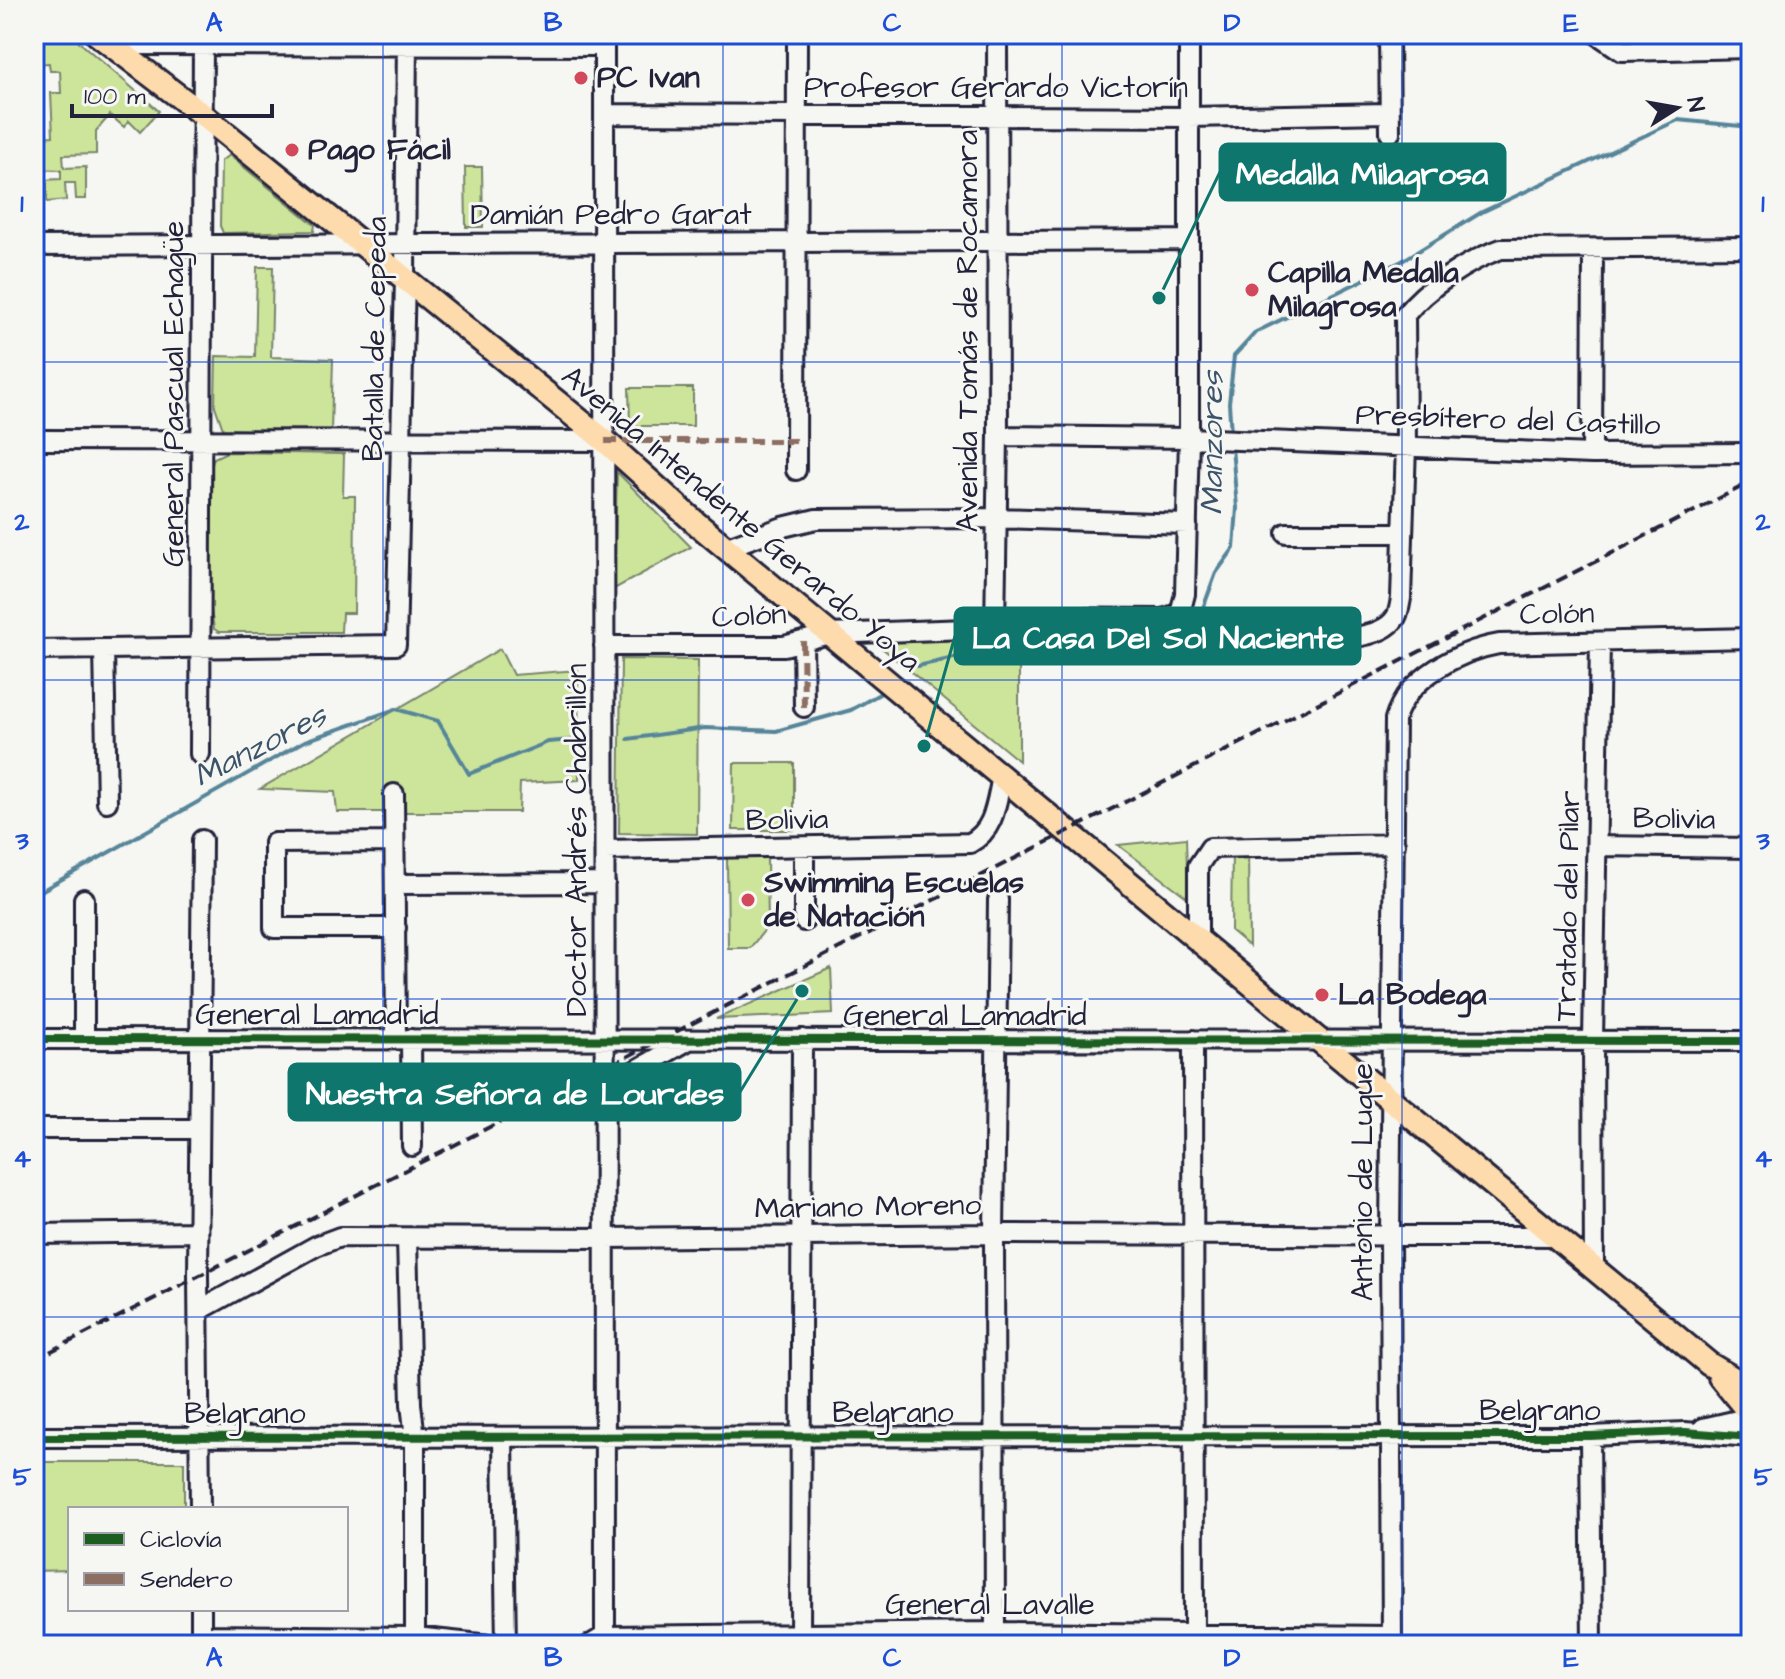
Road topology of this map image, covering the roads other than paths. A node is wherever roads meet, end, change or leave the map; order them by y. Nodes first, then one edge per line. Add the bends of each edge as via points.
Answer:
1 (797, 34) edge
2 (997, 34) edge
3 (1189, 34) edge
4 (1389, 34) edge
5 (1597, 34) edge
6 (203, 38) edge
7 (103, 39) edge
8 (406, 39) edge
9 (604, 40) edge
10 (1751, 48) edge
11 (1388, 113) junction
12 (604, 114) junction
13 (203, 115) junction
14 (997, 115) junction
15 (797, 116) junction
16 (1189, 117) junction
17 (1390, 133) dead end
18 (1188, 240) junction
19 (997, 241) junction
20 (796, 242) junction
21 (604, 243) junction
22 (361, 244) junction
23 (406, 244) junction
24 (202, 245) junction
25 (34, 246) edge
26 (1751, 247) edge
27 (1593, 250) junction
28 (405, 279) junction
29 (998, 436) junction
30 (1189, 438) junction
31 (34, 440) edge
32 (202, 440) junction
33 (402, 440) junction
34 (605, 441) junction
35 (1406, 445) junction
36 (1751, 453) edge
37 (1592, 454) junction
38 (796, 470) dead end
39 (996, 518) junction
40 (1187, 524) junction
41 (1286, 533) dead end
42 (1403, 533) junction
43 (725, 548) junction
44 (995, 628) junction
45 (829, 634) junction
46 (1274, 637) dead end
47 (1751, 638) edge
48 (803, 641) junction
49 (1600, 642) junction
50 (604, 646) junction
51 (201, 648) junction
52 (104, 649) junction
53 (34, 650) edge
54 (804, 707) dead end
55 (1395, 719) joint
56 (200, 754) dead end
57 (1002, 777) junction
58 (394, 794) dead end
59 (107, 802) dead end
60 (202, 840) dead end
61 (394, 842) junction
62 (1395, 844) junction
63 (1597, 846) junction
64 (804, 848) junction
65 (1751, 848) edge
66 (605, 850) junction
67 (605, 883) junction
68 (395, 884) junction
69 (84, 899) dead end
70 (998, 900) dead end
71 (804, 921) dead end
72 (396, 928) junction
73 (1198, 939) junction
74 (34, 1039) edge
75 (84, 1039) junction
76 (201, 1039) junction
77 (404, 1039) junction
78 (605, 1039) junction
79 (802, 1039) junction
80 (1319, 1039) junction
81 (690, 1040) junction
82 (996, 1040) junction
83 (1193, 1040) junction
84 (1391, 1040) junction
85 (1593, 1040) junction
86 (1751, 1041) edge
87 (605, 1088) junction
88 (1392, 1101) junction
89 (34, 1129) edge
90 (199, 1129) junction
91 (412, 1146) dead end
92 (198, 1232) junction
93 (34, 1234) edge
94 (994, 1234) junction
95 (1193, 1234) junction
96 (1390, 1235) junction
97 (802, 1236) junction
98 (1555, 1236) junction
99 (407, 1238) junction
100 (605, 1238) junction
101 (1594, 1268) junction
102 (200, 1310) junction
103 (1709, 1364) junction
104 (1751, 1389) edge
105 (1751, 1416) edge
106 (1685, 1432) junction
107 (1392, 1436) junction
108 (1590, 1436) junction
109 (34, 1437) edge
110 (503, 1437) junction
111 (800, 1437) junction
112 (994, 1437) junction
113 (1193, 1437) junction
114 (1751, 1437) edge
115 (199, 1438) junction
116 (415, 1438) junction
117 (605, 1438) junction
118 (200, 1507) edge
119 (201, 1611) edge
120 (995, 1638) edge
121 (800, 1639) edge
122 (1194, 1639) edge
123 (201, 1640) edge
124 (1392, 1640) edge
125 (329, 1641) edge
126 (415, 1641) edge
127 (600, 1642) edge
128 (490, 1645) edge
129 (506, 1645) edge
130 (1592, 1645) edge

1 - 15 street
2 - 14 street, Avenida Tomás de Rocamora
3 - 16 street
4 - 11 street
5 - 10 street via 1622,51
6 - 7 street
6 - 8 street
6 - 13 street, General Pascual Echagüe
7 - 13 main road, Avenida Intendente Gerardo Yoya
8 - 9 street
8 - 23 street, Batalla de Cepeda
9 - 12 street, Doctor Andrés Chabrillón
11 - 16 street, Profesor Gerardo Victorín
11 - 17 street
12 - 15 street, Profesor Gerardo Victorín
12 - 21 street, Doctor Andrés Chabrillón
13 - 22 main road, Avenida Intendente Gerardo Yoya
13 - 24 street, General Pascual Echagüe
14 - 15 street, Profesor Gerardo Victorín
14 - 16 street, Profesor Gerardo Victorín
14 - 19 street, Avenida Tomás de Rocamora
15 - 20 street
16 - 18 street
18 - 19 street, Damián Pedro Garat
18 - 30 street
19 - 20 street, Damián Pedro Garat
19 - 29 street, Avenida Tomás de Rocamora
20 - 21 street, Damián Pedro Garat
20 - 38 street
21 - 23 street, Damián Pedro Garat
21 - 34 street, Doctor Andrés Chabrillón
22 - 23 street, Damián Pedro Garat
22 - 24 street, Damián Pedro Garat
22 - 28 main road, Avenida Intendente Gerardo Yoya
23 - 28 street, Batalla de Cepeda
24 - 25 street, Damián Pedro Garat
24 - 32 street, General Pascual Echagüe
26 - 27 street
27 - 35 street via 1501,249 1481,256 1417,300 1405,315
27 - 37 street
28 - 33 street, Batalla de Cepeda
28 - 34 main road, Avenida Intendente Gerardo Yoya
29 - 30 street
29 - 39 street, Avenida Tomás de Rocamora
30 - 35 street, Presbítero del Castillo
30 - 40 street
31 - 32 street
32 - 33 street
32 - 51 street, General Pascual Echagüe
33 - 34 street
33 - 51 street, Batalla de Cepeda via 396,645
34 - 43 main road, Avenida Intendente Gerardo Yoya
34 - 50 street, Doctor Andrés Chabrillón
35 - 37 street, Presbítero del Castillo
35 - 42 street
36 - 37 street, Presbítero del Castillo
39 - 40 street
39 - 43 street via 816,519
39 - 44 street, Avenida Tomás de Rocamora
40 - 44 street, Colón via 1180,613 1163,619 1025,618
41 - 42 street
42 - 46 street via 1401,598 1397,616 1387,626 1365,637
43 - 45 main road, Avenida Intendente Gerardo Yoya
44 - 45 street, Colón
45 - 48 street, Colón
45 - 57 main road, Avenida Intendente Gerardo Yoya
47 - 49 street, Colón
48 - 50 street, Colón via 784,646
48 - 54 street
49 - 55 street, Colón via 1478,648 1422,679 1398,707
49 - 63 street, Tratado del Pilar
50 - 66 street, Doctor Andrés Chabrillón
51 - 52 street
51 - 56 street, General Pascual Echagüe
52 - 53 street
52 - 59 street
55 - 62 street, Antonio de Luque
57 - 64 street, Bolivia via 991,823 970,843
57 - 73 main road, Avenida Intendente Gerardo Yoya
58 - 61 street
60 - 76 street
61 - 68 street
61 - 72 street via 274,843 274,928
62 - 73 street via 1210,848 1198,866
62 - 84 street, Antonio de Luque
63 - 65 street, Bolivia
63 - 85 street, Tratado del Pilar
64 - 66 street, Bolivia
64 - 71 street
66 - 67 street, Doctor Andrés Chabrillón
67 - 68 street
67 - 78 street, Doctor Andrés Chabrillón
68 - 72 street
69 - 75 street
70 - 82 street
72 - 77 street
73 - 80 main road, Avenida Intendente Gerardo Yoya
74 - 75 street, General Lamadrid
75 - 76 street, General Lamadrid
76 - 77 street, General Lamadrid
76 - 90 street
77 - 78 street, General Lamadrid
77 - 91 street
78 - 81 street, General Lamadrid
78 - 87 street, Doctor Andrés Chabrillón
79 - 81 street, General Lamadrid
79 - 82 street, General Lamadrid
79 - 97 street
80 - 83 street, General Lamadrid
80 - 84 street, General Lamadrid
80 - 88 main road, Avenida Intendente Gerardo Yoya
81 - 87 street
82 - 83 street, General Lamadrid
82 - 94 street
83 - 95 street
84 - 85 street, General Lamadrid
84 - 88 street, Antonio de Luque
85 - 86 street, General Lamadrid
85 - 101 street, Tratado del Pilar
87 - 100 street, Doctor Andrés Chabrillón
88 - 96 street, Antonio de Luque
88 - 98 main road, Avenida Intendente Gerardo Yoya
89 - 90 street
90 - 92 street
92 - 93 street
92 - 102 street
94 - 95 street, Mariano Moreno
94 - 97 street, Mariano Moreno
94 - 112 street
95 - 96 street, Mariano Moreno
95 - 113 street
96 - 98 street, Mariano Moreno
96 - 107 street, Antonio de Luque
97 - 100 street, Mariano Moreno
97 - 111 street
98 - 101 main road, Avenida Intendente Gerardo Yoya
99 - 100 street, Mariano Moreno
99 - 102 street, Mariano Moreno via 340,1237
99 - 116 street
100 - 117 street, Doctor Andrés Chabrillón
101 - 103 main road, Avenida Intendente Gerardo Yoya
102 - 115 street
103 - 104 main road, Avenida Intendente Gerardo Yoya
103 - 105 main road, Avenida Intendente Gerardo Yoya
105 - 106 street, Belgrano
106 - 108 street, Belgrano
106 - 114 street, Belgrano
107 - 108 street, Belgrano
107 - 113 street, Belgrano
107 - 124 street, Antonio de Luque
108 - 130 street
109 - 115 street, Belgrano
110 - 116 street, Belgrano
110 - 117 street, Belgrano
110 - 129 street
111 - 112 street, Belgrano
111 - 117 street, Belgrano
111 - 121 street
112 - 113 street, Belgrano
112 - 120 street
113 - 122 street
115 - 116 street, Belgrano
115 - 118 street
116 - 126 street
117 - 127 street, Doctor Andrés Chabrillón
119 - 123 street
120 - 121 street, General Lavalle
120 - 122 street, General Lavalle
121 - 127 street, General Lavalle
122 - 124 street, General Lavalle
123 - 125 street
125 - 126 street
126 - 128 street

